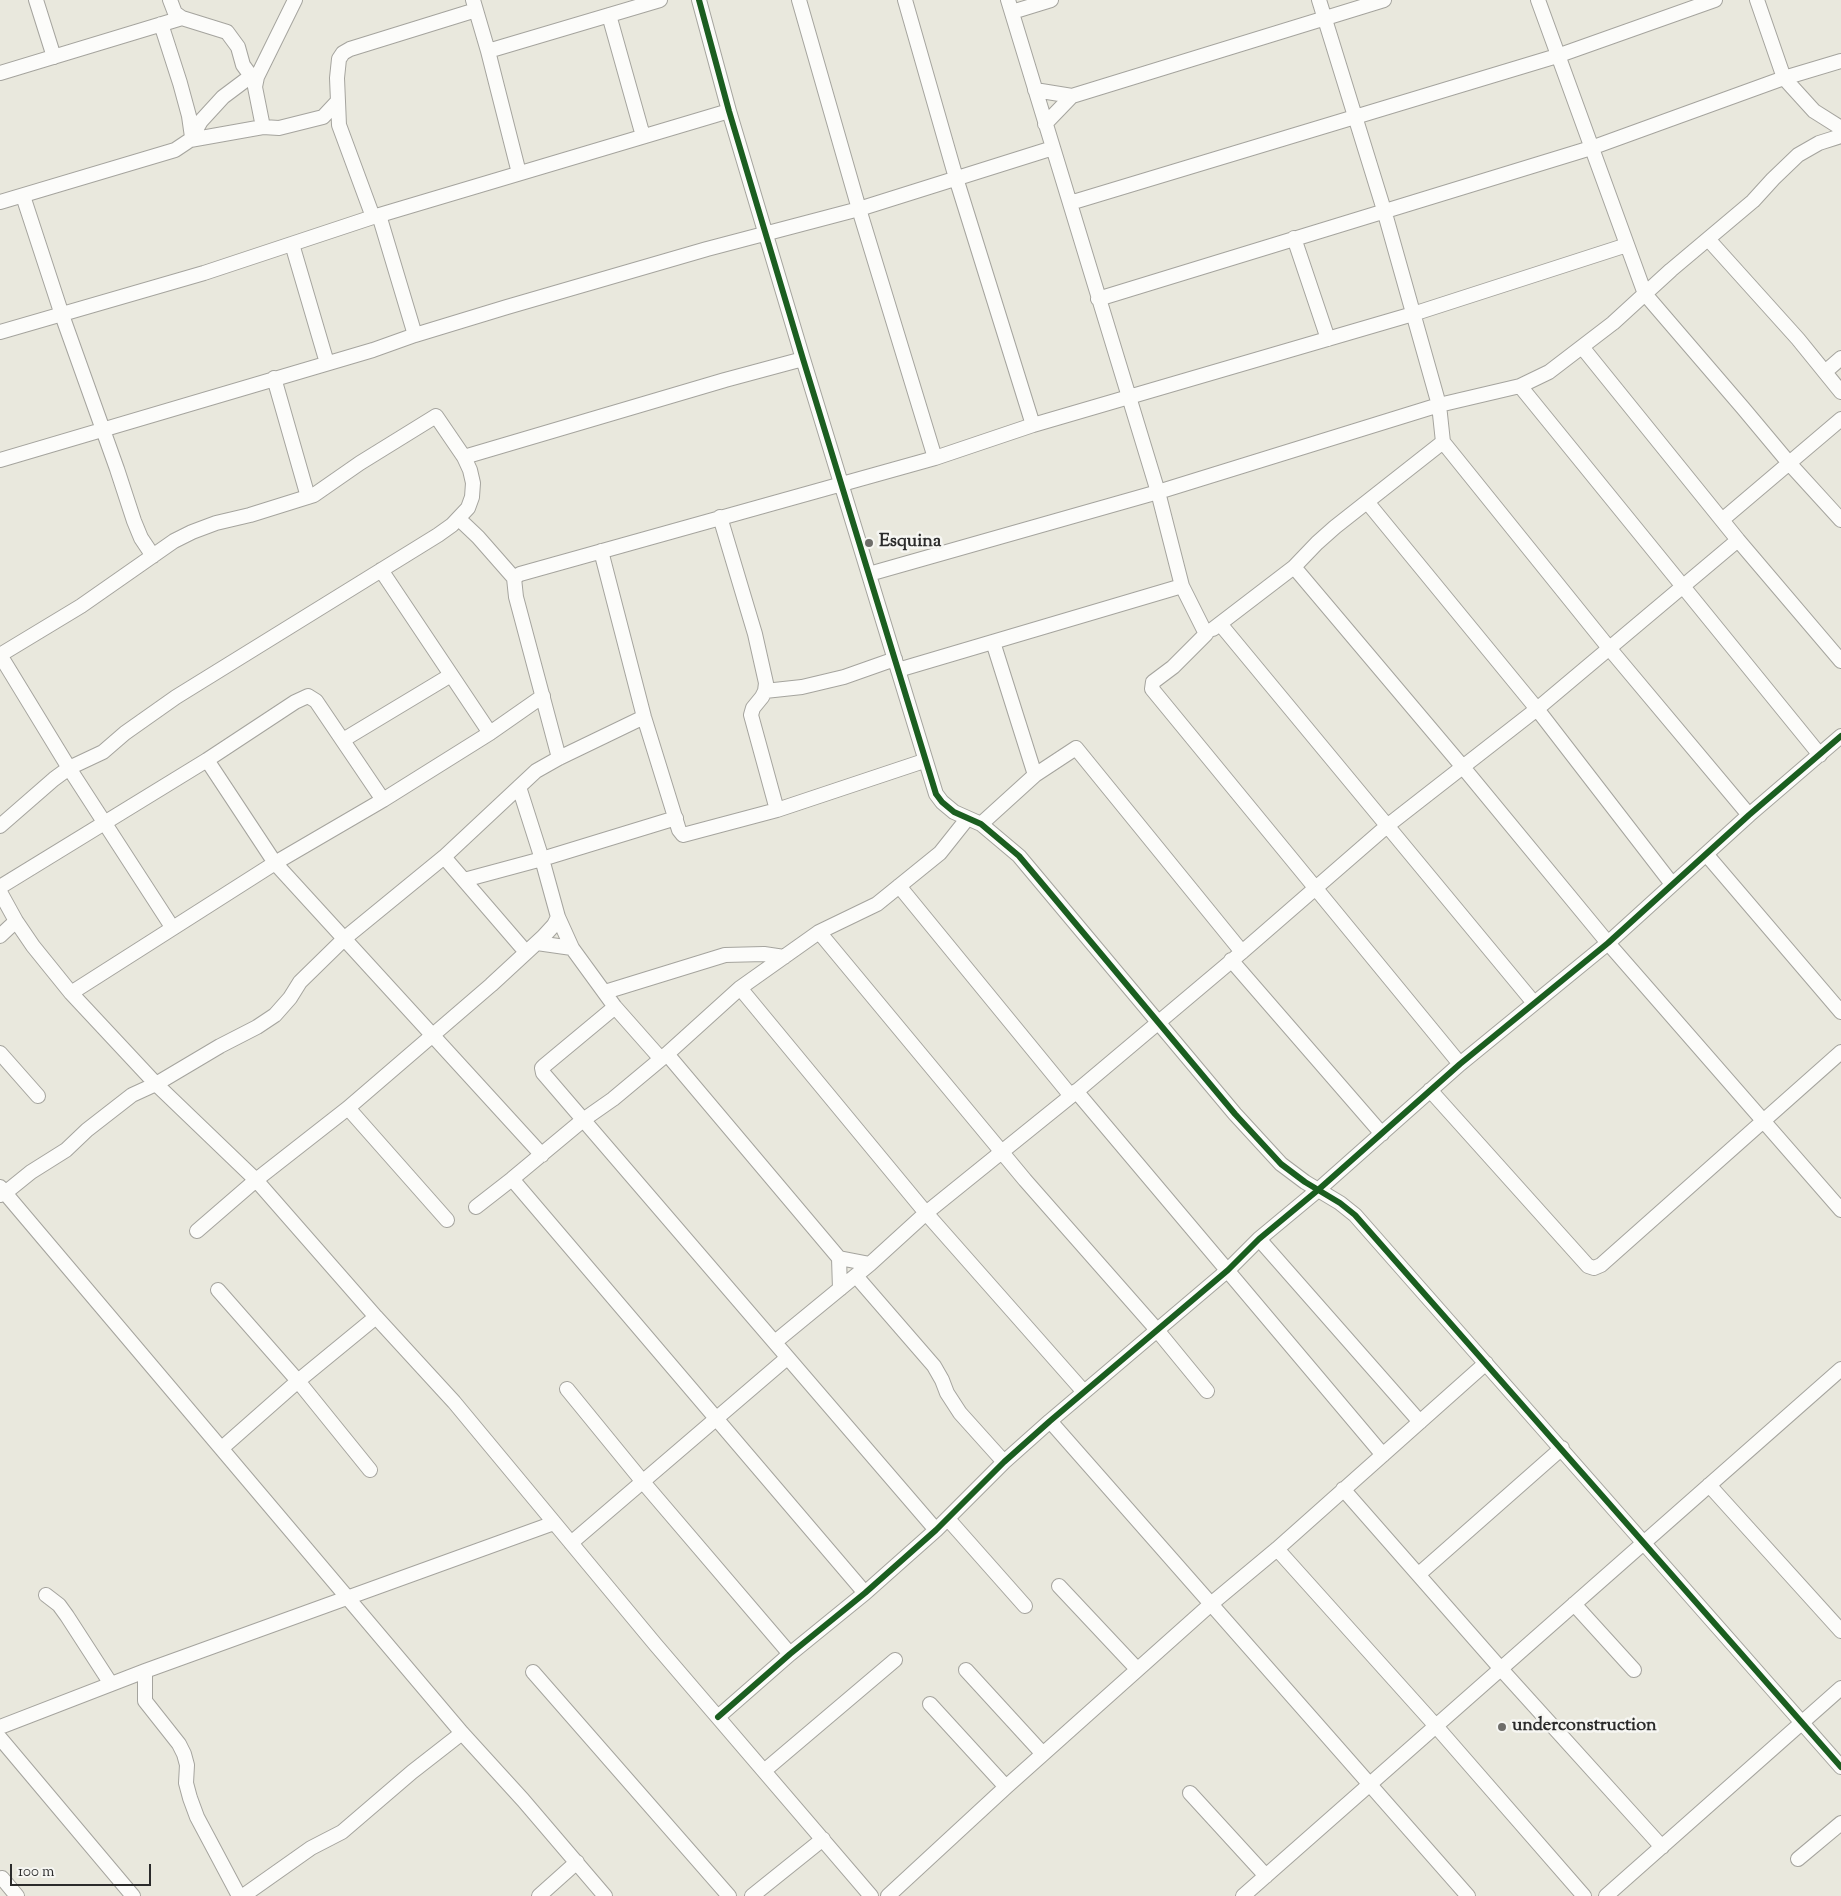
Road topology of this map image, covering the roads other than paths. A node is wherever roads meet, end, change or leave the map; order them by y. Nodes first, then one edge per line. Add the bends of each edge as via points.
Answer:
1 (36, 0) edge
2 (170, 0) edge
3 (295, 0) edge
4 (660, 0) edge
5 (698, 0) edge
6 (799, 0) edge
7 (906, 0) edge
8 (1051, 0) edge
9 (1319, 0) edge
10 (1384, 0) edge
11 (1538, 0) edge
12 (1715, 0) edge
13 (1757, 0) edge
14 (474, 5) edge
15 (1010, 6) edge
16 (609, 15) junction
17 (182, 18) junction
18 (1325, 19) junction
19 (161, 24) junction
20 (488, 51) junction
21 (1557, 56) junction
22 (54, 57) junction
23 (1841, 61) edge
24 (0, 73) edge
25 (250, 73) junction
26 (1784, 78) junction
27 (1035, 90) junction
28 (1072, 96) junction
29 (338, 100) junction
30 (729, 111) junction
31 (1356, 116) junction
32 (323, 117) junction
33 (1045, 124) junction
34 (339, 125) junction
35 (263, 127) junction
36 (1841, 128) edge
37 (643, 136) junction
38 (1841, 136) edge
39 (190, 138) junction
40 (1053, 148) junction
41 (1591, 148) junction
42 (519, 173) junction
43 (956, 178) junction
44 (23, 196) junction
45 (0, 202) edge
46 (1070, 203) junction
47 (859, 209) junction
48 (1384, 210) junction
49 (376, 216) junction
50 (766, 233) junction
51 (1294, 238) junction
52 (1708, 238) junction
53 (292, 244) junction
54 (1626, 245) junction
55 (1645, 294) junction
56 (1098, 299) junction
57 (1412, 314) junction
58 (62, 315) junction
59 (0, 332) edge
60 (415, 335) junction
61 (1328, 339) junction
62 (1582, 347) junction
63 (1841, 358) edge
64 (803, 360) junction
65 (327, 363) junction
66 (1825, 372) junction
67 (274, 378) junction
68 (1520, 386) junction
69 (1841, 392) edge
70 (1128, 398) junction
71 (1439, 404) junction
72 (1841, 418) edge
73 (1033, 425) junction
74 (102, 429) junction
75 (1443, 442) junction
76 (464, 457) junction
77 (935, 458) junction
78 (0, 460) edge
79 (1789, 463) junction
80 (841, 483) junction
81 (1158, 492) junction
82 (308, 497) junction
83 (1368, 503) junction
84 (720, 517) junction
85 (459, 519) junction
86 (1722, 520) junction
87 (1841, 520) edge
88 (1738, 540) junction
89 (601, 551) junction
90 (152, 556) junction
91 (1294, 567) junction
92 (381, 570) junction
93 (869, 574) junction
94 (514, 578) junction
95 (1182, 586) junction
96 (1682, 586) junction
97 (1220, 625) junction
98 (1206, 634) junction
99 (993, 642) junction
100 (1609, 648) junction
101 (0, 655) edge
102 (1841, 661) edge
103 (897, 664) junction
104 (450, 674) junction
105 (765, 691) junction
106 (543, 696) junction
107 (1537, 708) junction
108 (644, 717) junction
109 (490, 733) junction
110 (1841, 736) edge
111 (343, 740) junction
112 (1820, 755) junction
113 (559, 758) junction
114 (207, 760) junction
115 (924, 761) junction
116 (1462, 766) junction
117 (69, 768) junction
118 (1035, 775) junction
119 (519, 787) junction
120 (383, 800) junction
121 (777, 810) junction
122 (1749, 815) junction
123 (676, 818) junction
124 (967, 820) junction
125 (104, 824) junction
126 (980, 824) junction
127 (0, 826) edge
128 (1387, 826) junction
129 (1706, 854) junction
130 (444, 858) junction
131 (542, 859) junction
132 (275, 863) junction
133 (464, 880) junction
134 (1672, 884) junction
135 (899, 886) junction
136 (0, 887) edge
137 (1316, 888) junction
138 (0, 892) edge
139 (558, 917) junction
140 (16, 921) junction
141 (172, 927) junction
142 (819, 932) junction
143 (0, 936) edge
144 (345, 938) junction
145 (537, 943) junction
146 (1608, 943) junction
147 (572, 948) junction
148 (525, 952) junction
149 (1236, 956) junction
150 (784, 957) junction
151 (740, 988) junction
152 (605, 992) junction
153 (71, 993) junction
154 (1534, 1003) junction
155 (615, 1007) junction
156 (1841, 1012) edge
157 (1158, 1021) junction
158 (432, 1035) junction
159 (1841, 1052) edge
160 (0, 1053) edge
161 (664, 1057) junction
162 (1460, 1064) junction
163 (156, 1084) junction
164 (1430, 1090) junction
165 (1073, 1093) junction
166 (38, 1096) dead end
167 (348, 1108) junction
168 (583, 1120) junction
169 (1764, 1121) junction
170 (1382, 1134) junction
171 (1001, 1152) junction
172 (542, 1155) junction
173 (256, 1180) junction
174 (512, 1180) junction
175 (1318, 1190) junction
176 (2, 1192) edge
177 (476, 1207) dead end
178 (1841, 1210) edge
179 (926, 1213) junction
180 (447, 1220) dead end
181 (197, 1230) dead end
182 (1259, 1239) junction
183 (839, 1258) junction
184 (870, 1264) junction
185 (1228, 1270) junction
186 (856, 1276) junction
187 (840, 1289) junction
188 (218, 1290) dead end
189 (376, 1317) junction
190 (1157, 1330) junction
191 (775, 1342) junction
192 (787, 1358) junction
193 (1486, 1364) junction
194 (1841, 1369) edge
195 (298, 1382) junction
196 (567, 1389) dead end
197 (1207, 1391) dead end
198 (1084, 1392) junction
199 (716, 1419) junction
200 (1050, 1422) junction
201 (1420, 1422) junction
202 (222, 1448) junction
203 (1562, 1448) junction
204 (1383, 1455) junction
205 (1004, 1462) junction
206 (370, 1470) dead end
207 (643, 1482) junction
208 (1709, 1485) junction
209 (1343, 1489) junction
210 (948, 1519) junction
211 (554, 1523) junction
212 (936, 1530) junction
213 (1644, 1542) junction
214 (571, 1543) junction
215 (1276, 1549) junction
216 (1419, 1574) junction
217 (1060, 1586) dead end
218 (865, 1593) junction
219 (46, 1595) dead end
220 (347, 1598) junction
221 (1211, 1604) junction
222 (1574, 1604) junction
223 (1026, 1606) dead end
224 (1841, 1631) edge
225 (790, 1654) junction
226 (895, 1660) dead end
227 (1137, 1669) junction
228 (1501, 1669) junction
229 (966, 1670) dead end
230 (1634, 1670) dead end
231 (145, 1671) junction
232 (533, 1672) dead end
233 (118, 1682) junction
234 (1841, 1688) edge
235 (144, 1701) junction
236 (930, 1704) dead end
237 (718, 1717) junction
238 (1802, 1722) junction
239 (1435, 1725) junction
240 (0, 1727) edge
241 (462, 1733) junction
242 (0, 1738) edge
243 (1043, 1754) junction
244 (1841, 1767) edge
245 (764, 1770) junction
246 (1370, 1784) junction
247 (1006, 1787) junction
248 (1190, 1793) dead end
249 (1841, 1823) edge
250 (823, 1839) junction
251 (1662, 1847) junction
252 (1798, 1859) dead end
253 (576, 1862) junction
254 (1266, 1876) junction
255 (2, 1878) dead end
256 (17, 1896) edge
257 (133, 1896) edge
258 (241, 1896) edge
259 (539, 1896) edge
260 (605, 1896) edge
261 (729, 1896) edge
262 (752, 1896) edge
263 (872, 1896) edge
264 (888, 1896) edge
265 (1243, 1896) edge
266 (1468, 1896) edge
267 (1584, 1896) edge
268 (1606, 1896) edge

1 - 22 street
2 - 17 street via 175,13
3 - 25 street
4 - 16 street
5 - 30 street
6 - 47 street
7 - 43 street
8 - 15 street
9 - 18 street
10 - 18 street
11 - 21 street
12 - 21 street
13 - 26 street
14 - 20 street
14 - 29 street via 343,53 339,59
15 - 27 street
16 - 20 street
16 - 37 street
17 - 19 street
17 - 25 street via 227,32
18 - 28 street
18 - 31 street
19 - 22 street
19 - 39 street via 189,116
20 - 42 street
21 - 31 street
21 - 41 street
22 - 24 street
23 - 26 street
25 - 35 street
25 - 39 street via 212,109
26 - 36 street via 1814,112
26 - 41 street
27 - 28 street
27 - 33 street
28 - 33 street
29 - 32 street
29 - 34 street
30 - 37 street
30 - 50 street
31 - 46 street
31 - 48 street
32 - 34 street
32 - 35 street via 280,128
33 - 40 street
34 - 49 street
35 - 39 street
37 - 42 street
38 - 52 street via 1798,155 1753,201
39 - 44 street via 175,150
40 - 43 street
40 - 46 street
41 - 48 street
41 - 54 street
42 - 49 street
43 - 47 street
43 - 73 street
44 - 45 street
44 - 58 street
46 - 56 street
47 - 50 street
47 - 77 street
48 - 51 street
48 - 57 street
49 - 53 street
49 - 60 street
50 - 60 street
50 - 64 street
51 - 56 street
51 - 61 street
52 - 55 street
52 - 66 street
53 - 58 street
53 - 65 street
54 - 55 street
54 - 57 street
55 - 62 street
55 - 79 street
56 - 70 street
57 - 61 street
57 - 71 street
58 - 59 street
58 - 74 street
60 - 65 street
61 - 70 street
62 - 68 street via 1549,372
62 - 86 street
63 - 66 street
64 - 76 street
64 - 80 street
65 - 67 street
66 - 69 street
67 - 74 street
67 - 82 street
68 - 71 street
68 - 96 street
70 - 73 street
70 - 81 street
71 - 75 street
71 - 81 street
72 - 79 street
73 - 77 street
74 - 78 street
74 - 90 street via 134,521
75 - 83 street
75 - 100 street
76 - 82 street via 436,416
76 - 85 street via 473,483 472,497
77 - 80 street
79 - 86 street
79 - 87 street
80 - 84 street
80 - 93 street
81 - 93 street
81 - 95 street
82 - 90 street via 192,532
83 - 91 street via 1317,543
83 - 107 street
84 - 89 street
84 - 105 street via 755,634
85 - 92 street
85 - 94 street
86 - 88 street
88 - 96 street
88 - 102 street
89 - 94 street
89 - 108 street
90 - 101 street via 81,606
91 - 97 street
91 - 116 street
92 - 104 street
92 - 117 street via 176,697 102,752
93 - 103 street
94 - 106 street via 516,597
95 - 98 street
95 - 99 street
96 - 100 street
96 - 112 street
97 - 98 street
97 - 128 street
98 - 137 street via 1153,682 1152,689
99 - 103 street
99 - 118 street
100 - 107 street
100 - 122 street
101 - 117 street
103 - 105 street via 802,687
103 - 115 street
104 - 109 street
104 - 111 street
105 - 121 street via 752,715
106 - 109 street
106 - 113 street
107 - 116 street
107 - 134 street
108 - 113 street
108 - 123 street
109 - 120 street
110 - 112 street
111 - 114 street via 316,701 308,696
111 - 120 street
112 - 122 street
113 - 119 street via 536,771
114 - 125 street
114 - 132 street
115 - 121 street
115 - 124 street via 936,794
116 - 128 street
116 - 146 street
117 - 125 street
117 - 127 street
118 - 126 street
118 - 149 street via 1076,748
119 - 130 street
119 - 131 street
120 - 132 street
121 - 123 street via 685,835 681,833
122 - 129 street
123 - 131 street
124 - 126 street
124 - 135 street via 940,853
125 - 136 street
125 - 141 street
126 - 157 street via 1032,871
128 - 137 street
128 - 154 street
129 - 134 street
129 - 156 street
130 - 133 street
130 - 144 street
131 - 133 street
131 - 139 street
132 - 141 street
132 - 144 street
133 - 148 street
134 - 146 street
135 - 142 street via 877,904
135 - 165 street
137 - 149 street
137 - 162 street
138 - 140 street
139 - 145 street
139 - 147 street
140 - 143 street
140 - 153 street via 44,962
141 - 153 street
142 - 150 street
142 - 171 street
144 - 158 street
144 - 163 street via 300,982 275,1015
145 - 147 street
145 - 148 street
146 - 154 street
146 - 169 street
147 - 152 street
148 - 158 street
149 - 157 street
149 - 170 street
150 - 151 street
150 - 152 street via 725,955
151 - 161 street
151 - 179 street
152 - 155 street
153 - 163 street
154 - 162 street
155 - 161 street
155 - 168 street via 542,1068
157 - 165 street
157 - 175 street via 1252,1134 1281,1164
158 - 167 street
158 - 172 street
159 - 169 street
160 - 166 street
161 - 168 street
161 - 183 street
162 - 164 street
163 - 173 street
163 - 176 street via 132,1095 86,1130 66,1150
164 - 169 street via 1588,1266 1594,1268
164 - 170 street
165 - 171 street
165 - 185 street
167 - 173 street
167 - 180 street
168 - 172 street
168 - 191 street
169 - 178 street
170 - 175 street
171 - 179 street
171 - 190 street
172 - 174 street
173 - 181 street
173 - 189 street
174 - 177 street
174 - 199 street
175 - 182 street
175 - 193 street via 1355,1215
176 - 202 street
179 - 184 street
179 - 198 street
182 - 185 street
182 - 201 street
183 - 184 street
183 - 187 street
184 - 186 street
185 - 190 street
185 - 204 street
186 - 187 street
186 - 205 street via 934,1366 960,1413
187 - 191 street
188 - 195 street
189 - 195 street
189 - 211 street via 454,1402
190 - 197 street
190 - 198 street
191 - 192 street
192 - 199 street
192 - 212 street
193 - 201 street
193 - 203 street
194 - 208 street
195 - 202 street
195 - 206 street
196 - 207 street
198 - 200 street
199 - 207 street
199 - 218 street
200 - 205 street
200 - 221 street
201 - 204 street
202 - 220 street
203 - 213 street
203 - 216 street
204 - 209 street
205 - 210 street
207 - 214 street
207 - 225 street
208 - 213 street
208 - 224 street
209 - 215 street
209 - 216 street
210 - 212 street
210 - 223 street
211 - 214 street
211 - 220 street
212 - 218 street
213 - 222 street
213 - 238 street
214 - 237 street
215 - 221 street
215 - 239 street
216 - 228 street
217 - 227 street
218 - 225 street
219 - 233 street via 59,1606
220 - 231 street
220 - 241 street
221 - 227 street
221 - 246 street
222 - 228 street
222 - 230 street
225 - 237 street
226 - 245 street
227 - 243 street
228 - 239 street
228 - 251 street
229 - 243 street
231 - 233 street
231 - 235 street
232 - 261 street
233 - 235 street
233 - 240 street
234 - 238 street
235 - 258 street via 184,1754 190,1798
236 - 247 street
237 - 245 street
238 - 244 street
238 - 251 street
239 - 246 street
239 - 267 street
241 - 253 street
241 - 258 street via 342,1832 311,1848
242 - 257 street
243 - 247 street
245 - 250 street
246 - 254 street
246 - 266 street
247 - 264 street
248 - 254 street
249 - 252 street
250 - 262 street
250 - 263 street
251 - 268 street
253 - 259 street
253 - 260 street
254 - 265 street
255 - 256 street

